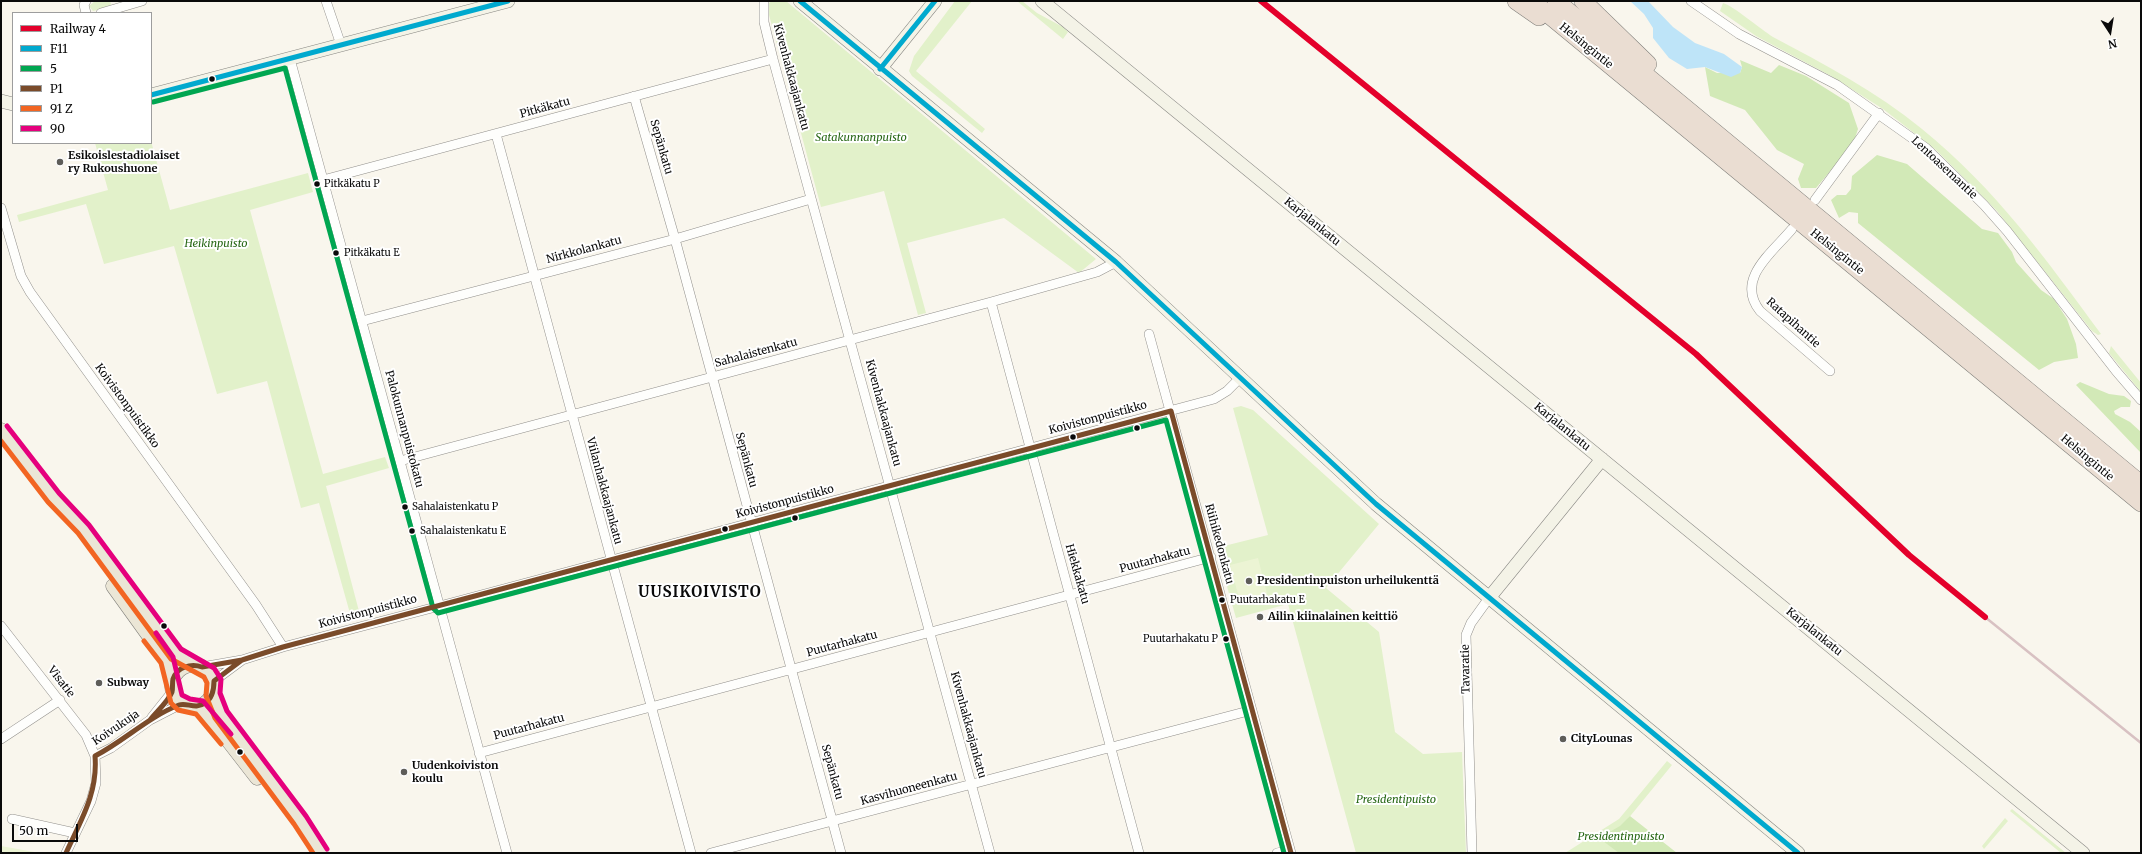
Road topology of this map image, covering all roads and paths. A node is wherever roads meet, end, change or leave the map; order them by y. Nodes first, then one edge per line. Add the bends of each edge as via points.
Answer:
1 (86, 1) edge
2 (142, 1) edge
3 (326, 1) edge
4 (508, 1) edge
5 (764, 1) edge
6 (800, 1) edge
7 (935, 1) edge
8 (1042, 1) edge
9 (1516, 1) edge
10 (1532, 1) edge
11 (1556, 1) edge
12 (1583, 1) edge
13 (1692, 1) edge
14 (118, 4) edge
15 (1702, 4) edge
16 (86, 12) edge
17 (103, 12) edge
18 (341, 45) junction
19 (290, 59) junction
20 (772, 59) junction
21 (1602, 59) junction
22 (880, 69) junction
23 (152, 95) edge
24 (634, 96) junction
25 (1, 101) edge
26 (12, 104) edge
27 (1879, 113) junction
28 (496, 134) junction
29 (1752, 161) junction
30 (323, 180) junction
31 (811, 199) junction
32 (1815, 200) dead end
33 (1, 208) edge
34 (1792, 229) dead end
35 (674, 239) junction
36 (1116, 262) junction
37 (533, 276) junction
38 (991, 302) junction
39 (362, 321) junction
40 (1149, 334) dead end
41 (851, 340) junction
42 (1830, 371) dead end
43 (712, 378) junction
44 (1240, 378) junction
45 (2141, 400) edge
46 (1171, 411) junction
47 (572, 414) junction
48 (1, 430) edge
49 (1030, 448) junction
50 (1602, 459) junction
51 (400, 461) junction
52 (2141, 484) edge
53 (890, 486) junction
54 (54, 498) junction
55 (2141, 503) edge
56 (751, 523) junction
57 (1210, 557) junction
58 (611, 560) junction
59 (1071, 594) junction
60 (1489, 598) junction
61 (440, 606) junction
62 (1, 626) edge
63 (930, 633) junction
64 (283, 647) junction
65 (242, 660) junction
66 (199, 666) junction
67 (792, 670) junction
68 (172, 685) junction
69 (213, 687) junction
70 (60, 700) junction
71 (182, 704) junction
72 (199, 707) junction
73 (650, 707) junction
74 (1252, 710) junction
75 (150, 720) junction
76 (1, 739) edge
77 (1111, 749) junction
78 (480, 753) junction
79 (95, 756) junction
80 (972, 785) junction
81 (12, 819) dead end
82 (832, 822) junction
83 (75, 833) junction
84 (1290, 851) edge
85 (66, 853) edge
86 (318, 853) edge
87 (321, 853) edge
88 (507, 853) edge
89 (691, 853) edge
90 (711, 853) edge
91 (841, 853) edge
92 (990, 853) edge
93 (1139, 853) edge
94 (1277, 853) edge
95 (1472, 853) edge
96 (1798, 853) edge
97 (2083, 853) edge

1 - 16 street
2 - 14 street
3 - 18 street
4 - 18 main road
5 - 20 street, Kivenhakkaajankatu via 764,22
6 - 22 main road
7 - 22 main road
8 - 50 main road, Karjalankatu
9 - 21 highway via 1561,35
10 - 21 highway, Helsingintie
11 - 29 highway, Helsingintie
12 - 29 highway
13 - 15 street, Lentoasemantie
14 - 17 street
15 - 27 street, Lentoasemantie via 1739,34 1837,85
18 - 19 main road
19 - 23 main road
19 - 30 street, Palokunnanpuistokatu
20 - 24 street, Pitkäkatu
20 - 31 street, Kivenhakkaajankatu
21 - 55 highway, Helsingintie
22 - 36 main road
24 - 28 street, Pitkäkatu
24 - 35 street, Sepänkatu
25 - 26 main road
27 - 32 street
27 - 45 street, Lentoasemantie via 1926,148 1984,205
28 - 30 street, Pitkäkatu
28 - 37 street, Viilanhakkaajankatu
29 - 52 highway, Helsingintie
30 - 39 street, Palokunnanpuistokatu
31 - 35 street, Nirkkolankatu
31 - 41 street, Kivenhakkaajankatu
33 - 64 street, Koivistonpuistikko via 21,276 30,292 256,605
34 - 42 street, Ratapihantie via 1756,271 1750,292 1753,303 1760,312
35 - 37 street, Nirkkolankatu
35 - 43 street, Sepänkatu
36 - 38 street, Sahalaistenkatu via 1097,272
36 - 44 main road
37 - 39 street, Nirkkolankatu
37 - 47 street, Viilanhakkaajankatu
38 - 41 street, Sahalaistenkatu
38 - 49 street, Hiekkakatu
39 - 51 street, Palokunnanpuistokatu
40 - 46 street, Riihikedonkatu
41 - 43 street, Sahalaistenkatu
41 - 53 street, Kivenhakkaajankatu
43 - 47 street, Sahalaistenkatu
43 - 56 street, Sepänkatu
44 - 46 street, Koivistonpuistikko via 1214,399
44 - 60 main road via 1376,504
46 - 49 street, Koivistonpuistikko
46 - 57 street, Riihikedonkatu
47 - 51 street, Sahalaistenkatu
47 - 58 street, Viilanhakkaajankatu
48 - 54 main road
49 - 53 street, Koivistonpuistikko
49 - 59 street, Hiekkakatu
50 - 60 main road, Tavaratie
50 - 97 main road, Karjalankatu
51 - 61 street, Palokunnanpuistokatu
53 - 56 street, Koivistonpuistikko
53 - 63 street, Kivenhakkaajankatu
54 - 66 main road via 83,529 176,654
54 - 68 main road via 167,661
56 - 58 street, Koivistonpuistikko
56 - 67 street, Sepänkatu
57 - 59 street, Puutarhakatu
57 - 74 street, Riihikedonkatu
58 - 61 street, Koivistonpuistikko
58 - 73 street, Viilanhakkaajankatu
59 - 63 street, Puutarhakatu
59 - 77 street, Hiekkakatu
60 - 95 street, Tavaratie via 1471,623 1466,635
60 - 96 main road
61 - 64 street, Koivistonpuistikko
61 - 78 street, Palokunnanpuistokatu
62 - 70 street, Visatie
63 - 67 street, Puutarhakatu
63 - 80 street, Kivenhakkaajankatu
64 - 65 street, Koivistonpuistikko
65 - 66 street, Koivistonpuistikko
65 - 69 street, Koivistonpuistikko
66 - 68 main road via 186,666 178,671
66 - 69 main road via 209,672
67 - 73 street, Puutarhakatu
67 - 82 street, Sepänkatu
68 - 71 main road via 175,699
68 - 75 street, Koivukuja
69 - 72 main road via 205,704
69 - 87 main road via 221,714 300,820
70 - 76 street
70 - 79 street, Visatie via 86,735
71 - 72 main road via 190,708
71 - 75 street, Koivukuja
72 - 86 main road
73 - 78 street, Puutarhakatu
73 - 89 street, Viilanhakkaajankatu
74 - 77 street, Kasvihuoneenkatu
74 - 84 street, Riihikedonkatu
75 - 79 street, Koivukuja via 111,748
77 - 80 street, Kasvihuoneenkatu
77 - 93 street, Hiekkakatu
78 - 88 street, Palokunnanpuistokatu
79 - 83 street via 96,783 91,801
80 - 82 street, Kasvihuoneenkatu
80 - 92 street, Kivenhakkaajankatu
81 - 83 street
82 - 90 street, Kasvihuoneenkatu
82 - 91 street, Sepänkatu
83 - 85 street
84 - 94 street

